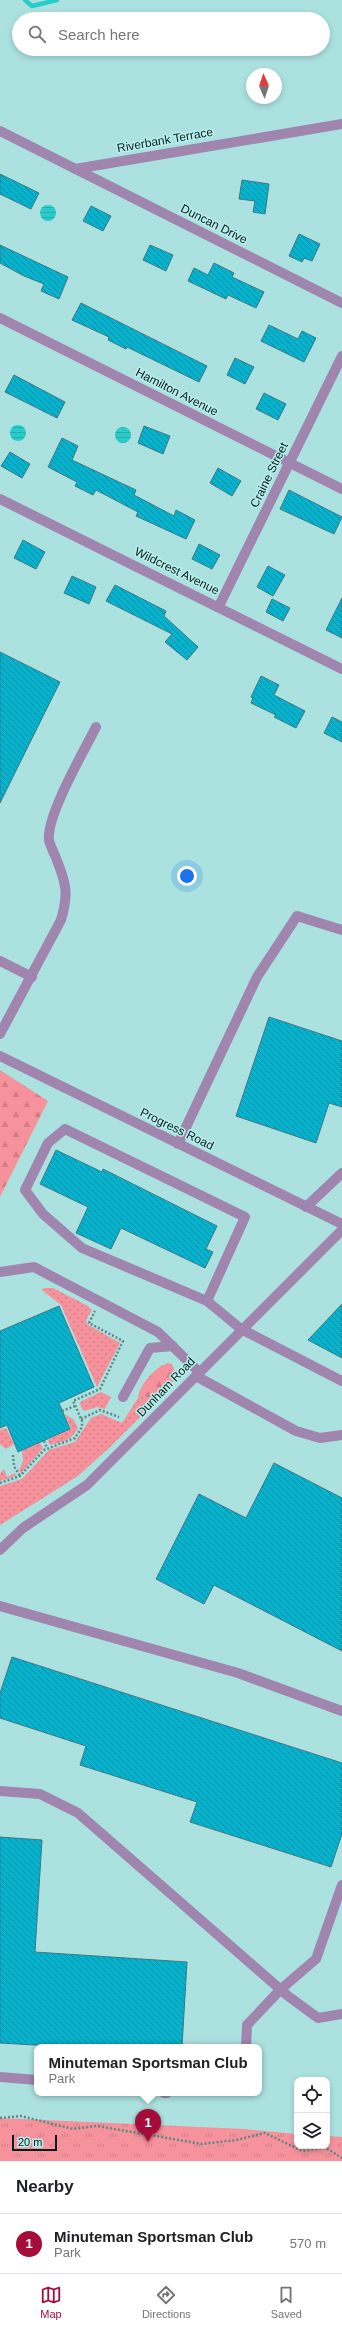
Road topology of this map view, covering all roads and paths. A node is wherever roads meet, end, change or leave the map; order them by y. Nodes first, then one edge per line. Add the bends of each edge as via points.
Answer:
1 (342, 124) edge
2 (0, 131) edge
3 (75, 169) junction
4 (342, 302) edge
5 (0, 318) edge
6 (342, 356) edge
7 (289, 463) junction
8 (342, 489) edge
9 (0, 498) edge
10 (219, 606) junction
11 (342, 669) edge
12 (96, 727) dead end
13 (342, 930) edge
14 (0, 960) edge
15 (32, 977) junction
16 (0, 1034) edge
17 (0, 1056) edge
18 (178, 1144) junction
19 (342, 1173) edge
20 (306, 1207) junction
21 (342, 1224) edge
22 (342, 1230) edge
23 (0, 1272) edge
24 (207, 1301) junction
25 (94, 1312) dead end
26 (241, 1330) junction
27 (173, 1346) junction
28 (197, 1374) junction
29 (342, 1381) edge
30 (123, 1397) dead end
31 (75, 1406) junction
32 (62, 1411) dead end
33 (119, 1417) dead end
34 (81, 1419) junction
35 (342, 1435) edge
36 (44, 1441) dead end
37 (47, 1448) junction
38 (14, 1455) dead end
39 (20, 1476) junction
40 (0, 1483) edge
41 (0, 1549) edge
42 (0, 1606) edge
43 (342, 1711) edge
44 (0, 1791) edge
45 (342, 1885) edge
46 (281, 1989) junction
47 (342, 2014) edge
48 (246, 2044) edge
49 (0, 2077) edge
50 (34, 2080) edge
51 (0, 2118) edge
52 (342, 2158) edge

1 - 3 street, Riverbank Terrace
2 - 3 street
3 - 4 street, Duncan Drive
5 - 7 street, Hamilton Avenue
6 - 7 street, Craine Street
7 - 8 street, Hamilton Avenue
7 - 10 street, Craine Street
9 - 10 street, Wildcrest Avenue
10 - 11 street, Wildcrest Avenue
12 - 15 street via 54,814 49,841 65,882 67,900 61,920
13 - 18 street via 297,916 257,977
14 - 15 street
15 - 16 street
17 - 18 street, Progress Road
18 - 20 street, Progress Road
19 - 20 street
20 - 21 street, Progress Road
22 - 26 street, Dunham Road
23 - 27 street via 34,1267 158,1332
24 - 24 street via 246,1217 64,1129 48,1143 25,1190 43,1214 82,1248
24 - 26 street
25 - 31 path via 89,1323 123,1341 100,1389 73,1401
26 - 28 street, Dunham Road
26 - 29 street
27 - 28 street
27 - 30 street via 150,1348
28 - 35 street via 296,1431 320,1438
28 - 41 street, Dunham Road via 87,1485 23,1528
31 - 32 path
31 - 34 path
33 - 34 path via 100,1410
34 - 37 path via 82,1427 75,1438
36 - 37 path
37 - 39 path
38 - 39 path via 14,1466
39 - 40 path
42 - 43 street via 238,1673
44 - 46 street via 40,1794 78,1813
45 - 46 street via 316,1959
46 - 47 street via 318,2018
46 - 48 street via 247,2025
49 - 50 street
51 - 52 path via 21,2116 73,2129 97,2126 202,2144 265,2133 302,2151 326,2148

